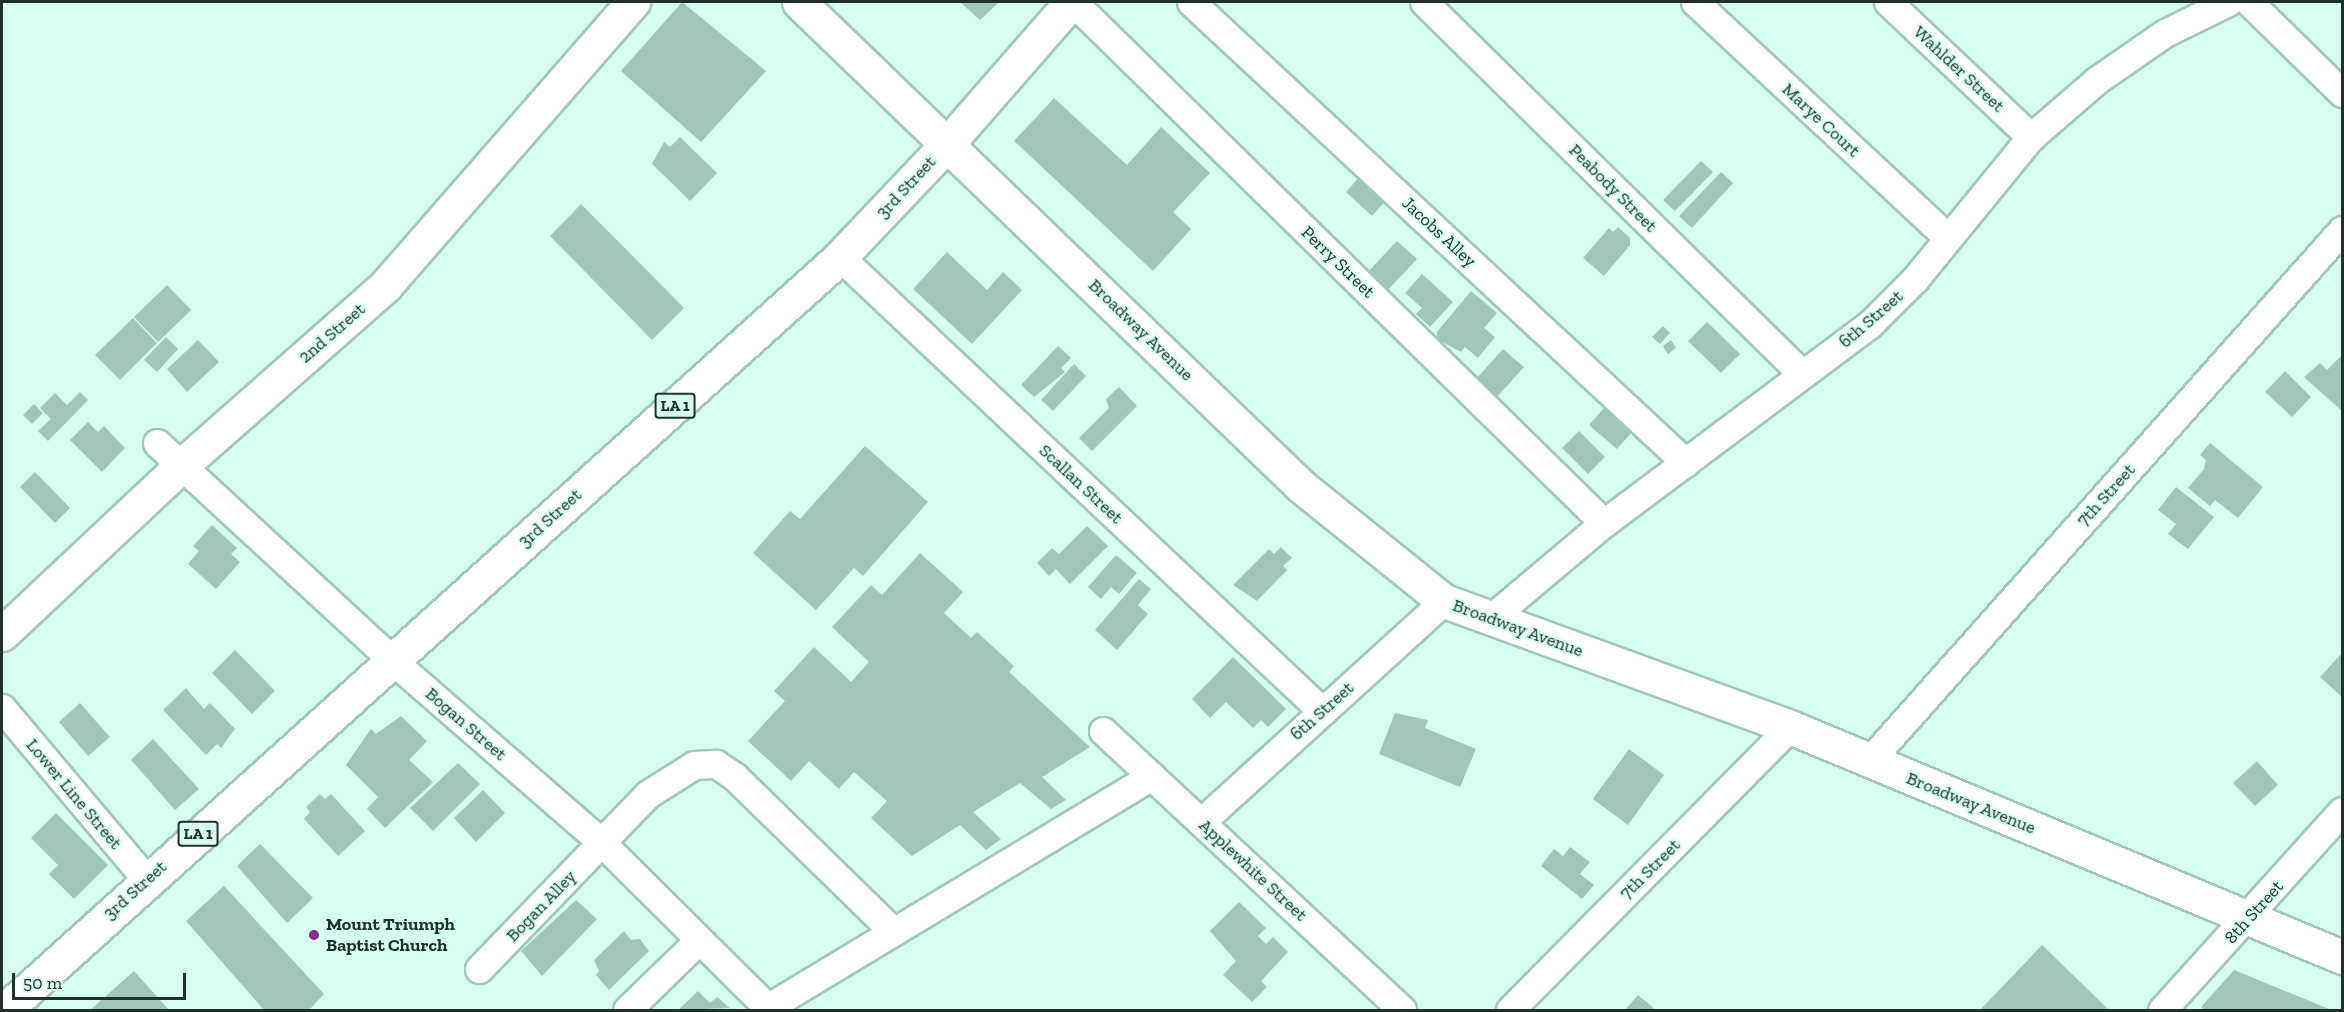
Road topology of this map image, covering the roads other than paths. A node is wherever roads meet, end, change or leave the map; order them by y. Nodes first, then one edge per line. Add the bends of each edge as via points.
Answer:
1 (633, 2) edge
2 (799, 2) edge
3 (1072, 2) edge
4 (1191, 2) edge
5 (1424, 2) edge
6 (1695, 2) edge
7 (1888, 2) edge
8 (2228, 2) edge
9 (2249, 2) edge
10 (2343, 93) edge
11 (2031, 137) junction
12 (948, 142) junction
13 (2343, 230) edge
14 (1948, 238) junction
15 (840, 257) junction
16 (1802, 374) junction
17 (158, 443) dead end
18 (1686, 462) junction
19 (182, 465) junction
20 (1604, 523) junction
21 (1444, 601) junction
22 (1491, 618) junction
23 (2, 634) edge
24 (393, 660) junction
25 (2, 708) edge
26 (1322, 711) junction
27 (1790, 727) junction
28 (1103, 731) dead end
29 (1869, 761) junction
30 (1152, 776) junction
31 (2343, 811) edge
32 (1201, 822) junction
33 (602, 843) junction
34 (146, 879) junction
35 (2250, 918) junction
36 (894, 932) junction
37 (697, 942) junction
38 (2343, 957) edge
39 (479, 969) dead end
40 (768, 1009) edge
41 (5, 1011) edge
42 (627, 1011) edge
43 (1402, 1011) edge
44 (1510, 1011) edge
45 (2162, 1011) edge

1 - 19 main road, 2nd Street via 386,285
2 - 12 main road, Broadway Avenue
3 - 12 main road, 3rd Street / LA 1
3 - 20 street, Perry Street
4 - 18 street, Jacobs Alley
5 - 16 street, Peabody Street
6 - 14 street, Marye Court
7 - 11 street, Wahlder Street
8 - 11 street, 6th Street via 2165,33 2107,73
9 - 10 street
11 - 14 street, 6th Street
12 - 15 main road, 3rd Street / LA 1
12 - 21 main road, Broadway Avenue via 1302,487
13 - 29 street, 7th Street
14 - 16 street, 6th Street via 1869,325
15 - 24 main road, 3rd Street / LA 1
15 - 26 street, Scallan Street
16 - 18 street, 6th Street
17 - 19 street, Bogan Street
18 - 20 street, 6th Street
19 - 23 main road, 2nd Street
19 - 24 street, Bogan Street
20 - 22 street, 6th Street
21 - 22 main road, Broadway Avenue
21 - 26 street, 6th Street
22 - 27 main road, Broadway Avenue
24 - 33 street, Bogan Street
24 - 34 main road, 3rd Street / LA 1
25 - 34 street, Lower Line Street
26 - 32 street, 6th Street
27 - 29 main road, Broadway Avenue
27 - 44 street, 7th Street
28 - 30 street, Applewhite Street
29 - 35 main road, Broadway Avenue
30 - 32 street, Applewhite Street
30 - 36 street
31 - 35 street, 8th Street
32 - 43 street, Applewhite Street
33 - 36 street, Bogan Alley via 674,773 694,765 716,764 734,776
33 - 37 street, Bogan Street
33 - 39 street, Bogan Alley
34 - 41 main road, 3rd Street / LA 1
35 - 38 main road, Broadway Avenue
35 - 45 street, 8th Street
36 - 40 street
37 - 40 street, Bogan Street
37 - 42 street

